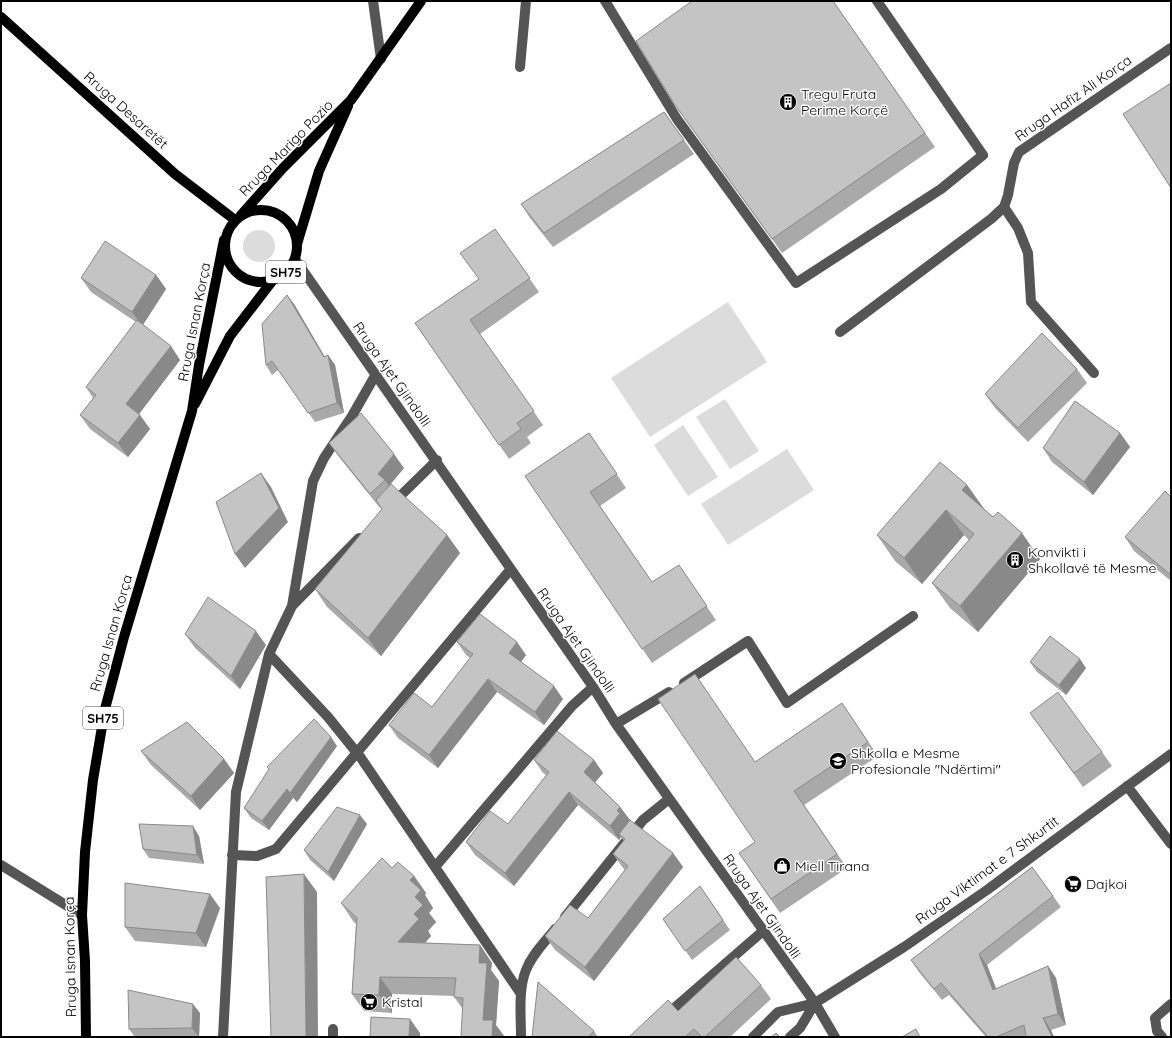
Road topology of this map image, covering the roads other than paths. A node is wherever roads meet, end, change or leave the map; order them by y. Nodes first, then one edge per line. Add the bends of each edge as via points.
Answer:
1 (373, 1) edge
2 (421, 1) edge
3 (526, 1) edge
4 (605, 1) edge
5 (877, 1) edge
6 (1, 17) edge
7 (1171, 48) edge
8 (381, 59) junction
9 (520, 67) dead end
10 (351, 100) junction
11 (1004, 207) junction
12 (238, 218) junction
13 (224, 240) junction
14 (297, 244) junction
15 (295, 259) junction
16 (273, 280) junction
17 (840, 332) dead end
18 (1094, 373) dead end
19 (376, 374) junction
20 (192, 411) junction
21 (437, 460) junction
22 (387, 509) edge
23 (365, 532) edge
24 (510, 570) junction
25 (292, 606) junction
26 (913, 616) dead end
27 (269, 654) junction
28 (593, 687) junction
29 (616, 724) junction
30 (356, 752) junction
31 (1171, 754) edge
32 (1127, 786) junction
33 (669, 799) junction
34 (1171, 844) edge
35 (232, 855) junction
36 (1, 866) edge
37 (435, 867) junction
38 (82, 915) junction
39 (763, 931) junction
40 (521, 994) junction
41 (814, 1003) junction
42 (1171, 1004) edge
43 (659, 1022) edge
44 (86, 1037) edge
45 (223, 1037) edge
46 (521, 1037) edge
47 (753, 1037) edge
48 (790, 1037) edge
49 (835, 1037) edge
50 (1162, 1037) edge

1 - 8 street
2 - 8 main road, Rruga Marigo Pozio
3 - 9 street
4 - 5 street via 677,119 796,284 941,189 983,155
6 - 12 main road, Rruga Desaretët via 175,174
7 - 11 street, Rruga Hafiz Ali Korça via 1019,152
8 - 10 main road, Rruga Marigo Pozio
10 - 12 main road, Rruga Marigo Pozio via 283,168
10 - 14 main road, Rruga Marigo Pozio via 319,171
11 - 17 street
11 - 18 street via 1018,228 1028,253 1031,302
12 - 13 main road
12 - 14 main road, SH75 via 255,210 278,214 293,230
13 - 16 main road, SH75 via 225,255 237,274 251,281
13 - 20 main road, Rruga Isnan Korça
14 - 15 main road, SH75
15 - 16 main road, SH75 via 282,276
15 - 19 street, Rruga Ajet Gjindolli
16 - 20 main road, Rruga Isnan Korça via 230,336
19 - 21 street, Rruga Ajet Gjindolli
19 - 25 street via 324,458 313,481
20 - 38 main road, Rruga Isnan Korça / SH75 via 105,709 87,830
21 - 22 street
21 - 24 street, Rruga Ajet Gjindolli
23 - 25 street
24 - 28 street, Rruga Ajet Gjindolli
24 - 30 street
25 - 27 street
26 - 29 street via 787,703 748,641
27 - 30 street via 328,717
27 - 35 street via 236,792
28 - 29 street, Rruga Ajet Gjindolli
28 - 37 street via 572,706
29 - 33 street, Rruga Ajet Gjindolli
30 - 35 street via 276,848 257,856
30 - 37 street
31 - 32 street, Rruga Viktimat e 7 Shkurtit
32 - 34 street
32 - 41 street, Rruga Viktimat e 7 Shkurtit via 987,890 904,947
33 - 39 street, Rruga Ajet Gjindolli
33 - 40 street via 643,820 534,956 526,970
35 - 45 street
36 - 38 street
37 - 40 street
38 - 44 main road, Rruga Isnan Korça / SH75
39 - 41 street, Rruga Ajet Gjindolli
39 - 43 street
40 - 46 street
41 - 47 street, Rruga Viktimat e 7 Shkurtit via 778,1012
41 - 48 street, Rruga Viktimat e 7 Shkurtit via 800,1028
41 - 49 street, Rruga Ajet Gjindolli
42 - 50 street via 1155,1018 1157,1032

